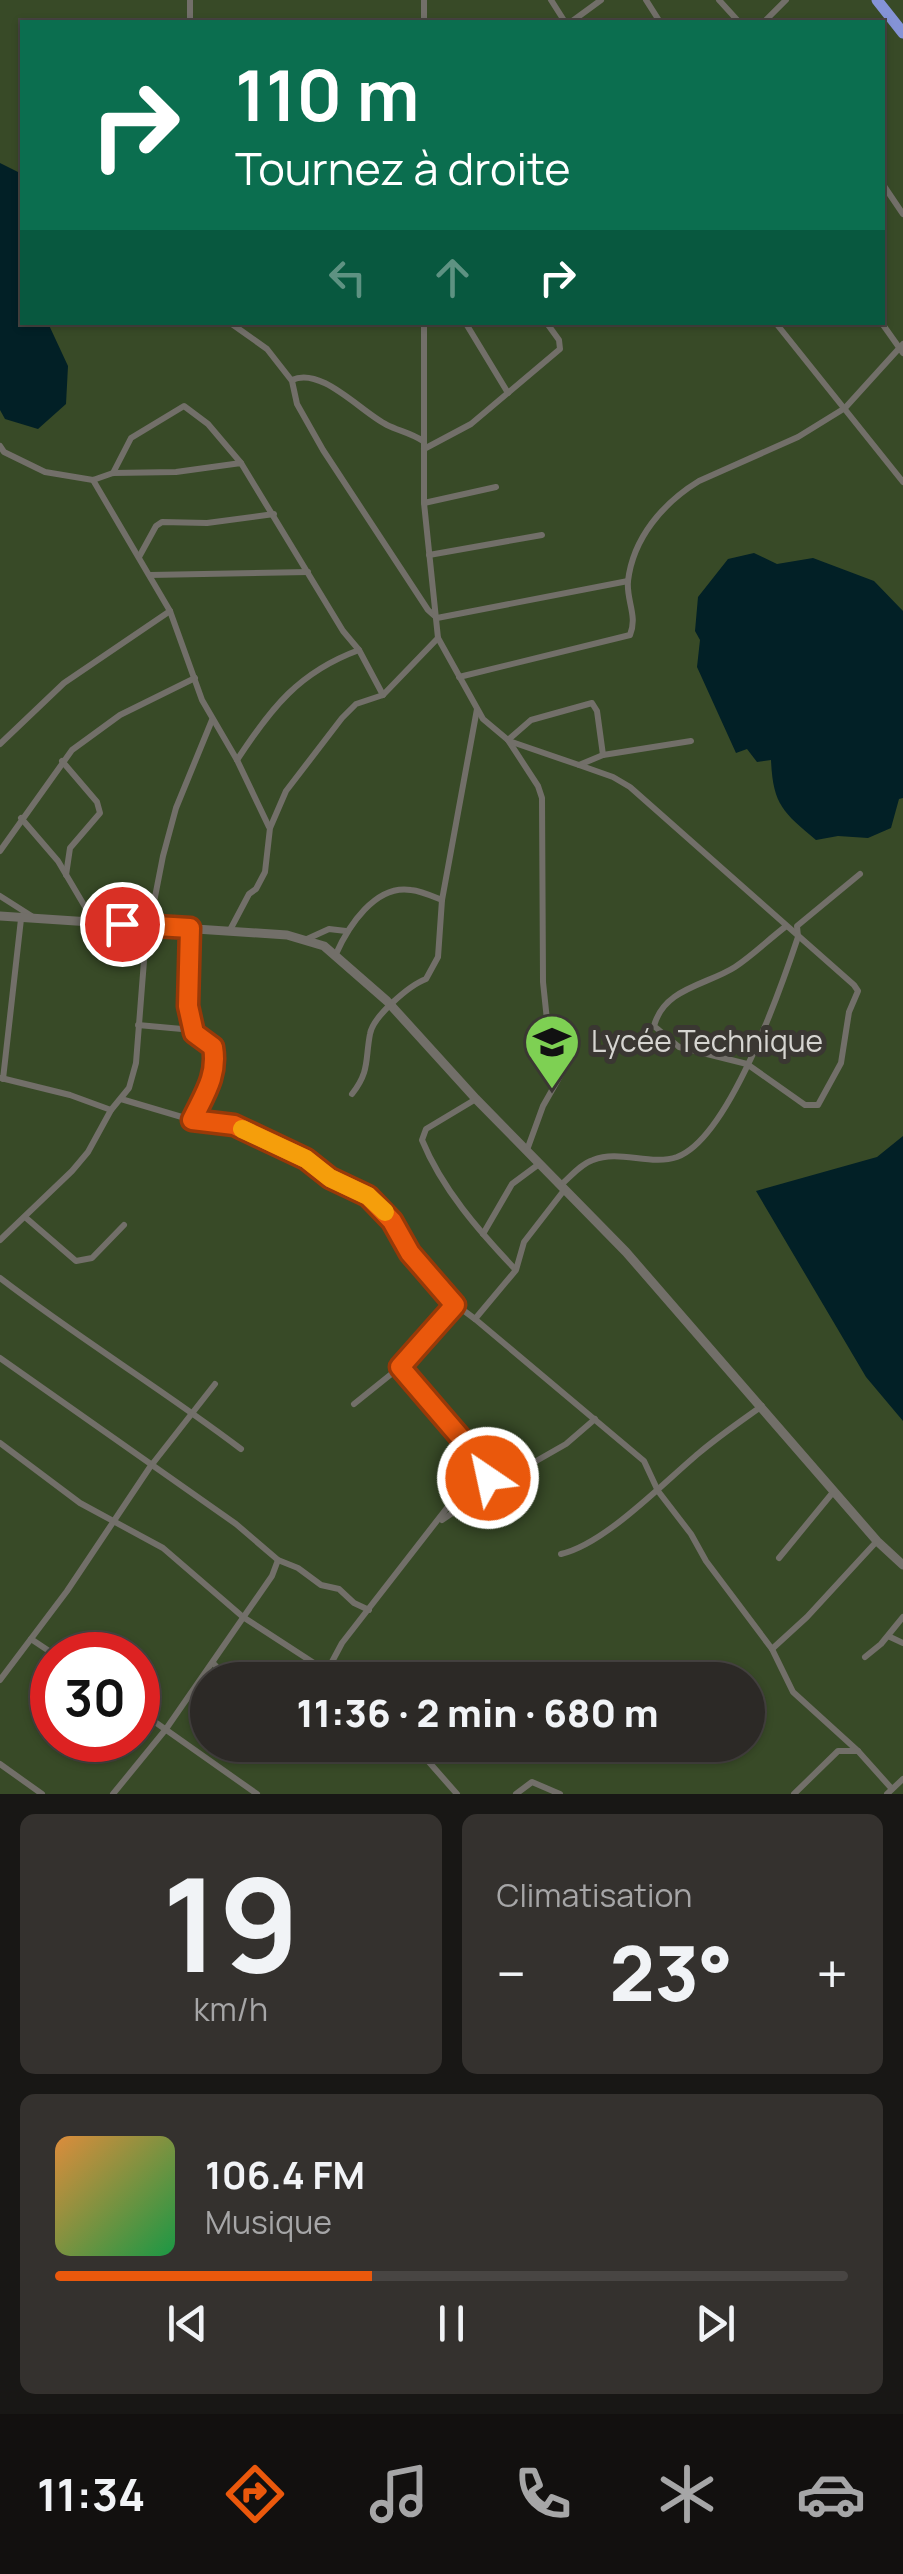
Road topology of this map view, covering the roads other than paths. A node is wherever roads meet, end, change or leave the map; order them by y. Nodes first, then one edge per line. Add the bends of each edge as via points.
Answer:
1 (551, 0) edge
2 (601, 0) edge
3 (719, 0) edge
4 (786, 0) edge
5 (878, 0) edge
6 (889, 14) junction
7 (566, 20) edge
8 (571, 20) edge
9 (737, 20) edge
10 (766, 20) edge
11 (879, 20) edge
12 (903, 33) edge
13 (885, 189) edge
14 (903, 214) edge
15 (233, 325) edge
16 (424, 325) edge
17 (467, 325) edge
18 (548, 325) edge
19 (777, 325) edge
20 (883, 325) edge
21 (902, 348) edge
22 (292, 381) junction
23 (508, 393) junction
24 (845, 408) junction
25 (423, 446) junction
26 (1, 451) edge
27 (241, 463) junction
28 (113, 473) junction
29 (94, 480) junction
30 (903, 482) edge
31 (496, 487) dead end
32 (424, 503) junction
33 (274, 514) junction
34 (542, 535) dead end
35 (430, 555) junction
36 (138, 557) junction
37 (308, 572) junction
38 (148, 575) junction
39 (628, 582) junction
40 (170, 611) junction
41 (437, 618) junction
42 (438, 638) junction
43 (359, 650) junction
44 (459, 676) junction
45 (195, 678) junction
46 (383, 694) junction
47 (477, 709) junction
48 (212, 720) junction
49 (508, 740) junction
50 (691, 741) dead end
51 (0, 744) edge
52 (603, 755) junction
53 (237, 760) junction
54 (62, 761) junction
55 (578, 765) junction
56 (21, 818) junction
57 (270, 828) junction
58 (0, 851) edge
59 (66, 874) junction
60 (860, 874) dead end
61 (0, 896) edge
62 (442, 900) junction
63 (0, 916) edge
64 (35, 918) junction
65 (21, 919) junction
66 (94, 922) junction
67 (148, 926) junction
68 (785, 926) junction
69 (190, 928) junction
70 (230, 930) junction
71 (346, 931) junction
72 (798, 937) junction
73 (307, 938) junction
74 (336, 954) junction
75 (392, 1006) junction
76 (138, 1025) junction
77 (193, 1030) junction
78 (747, 1064) junction
79 (2, 1078) edge
80 (352, 1094) dead end
81 (121, 1099) junction
82 (476, 1099) junction
83 (111, 1110) junction
84 (192, 1120) junction
85 (527, 1150) junction
86 (540, 1163) junction
87 (564, 1186) junction
88 (25, 1217) junction
89 (124, 1224) dead end
90 (483, 1234) junction
91 (0, 1240) edge
92 (516, 1270) junction
93 (0, 1278) edge
94 (455, 1305) junction
95 (475, 1319) junction
96 (0, 1358) edge
97 (400, 1367) junction
98 (215, 1384) dead end
99 (354, 1404) dead end
100 (762, 1406) junction
101 (191, 1411) junction
102 (594, 1419) junction
103 (450, 1426) junction
104 (0, 1443) edge
105 (240, 1449) dead end
106 (480, 1461) junction
107 (456, 1465) junction
108 (150, 1467) junction
109 (489, 1488) junction
110 (658, 1490) junction
111 (834, 1490) junction
112 (115, 1522) junction
113 (437, 1524) junction
114 (877, 1541) junction
115 (561, 1554) dead end
116 (779, 1558) dead end
117 (278, 1560) junction
118 (903, 1565) edge
119 (370, 1610) junction
120 (242, 1617) junction
121 (903, 1617) edge
122 (36, 1632) edge
123 (888, 1636) junction
124 (30, 1640) edge
125 (903, 1643) edge
126 (772, 1649) junction
127 (865, 1657) dead end
128 (214, 1662) edge
129 (310, 1662) edge
130 (332, 1662) edge
131 (0, 1680) edge
132 (190, 1695) edge
133 (160, 1725) edge
134 (166, 1729) junction
135 (858, 1751) junction
136 (428, 1762) edge
137 (0, 1764) edge
138 (903, 1779) edge
139 (890, 1791) edge
140 (454, 1793) edge
141 (42, 1794) edge
142 (113, 1794) edge
143 (257, 1794) edge
144 (516, 1794) edge
145 (560, 1794) edge
146 (794, 1794) edge

1 - 7 street
2 - 8 street
3 - 9 street
4 - 10 street
5 - 6 highway
6 - 11 street
6 - 12 highway
13 - 14 street
15 - 22 street via 267,349
16 - 25 street
17 - 23 street
18 - 23 street via 560,349
19 - 24 street
20 - 21 street
21 - 24 street
22 - 25 street via 304,378 338,389
22 - 41 street via 296,404 323,450
23 - 25 street via 471,424
24 - 30 street
24 - 39 street via 683,491 646,530
25 - 32 street
26 - 29 street via 45,472
27 - 28 street
27 - 28 street via 184,406 131,438
27 - 33 street
28 - 29 street
29 - 36 street
31 - 32 street
32 - 35 street
33 - 36 street via 162,522
33 - 37 street
34 - 35 street
35 - 41 street
36 - 38 street
37 - 38 street
37 - 43 street
38 - 40 street
39 - 41 street
39 - 44 street via 630,635
40 - 45 street
40 - 51 street via 64,683
41 - 42 street
42 - 44 street
42 - 46 street
43 - 46 street
43 - 53 street via 292,688
44 - 47 street
45 - 48 street
45 - 54 street via 120,715
46 - 57 street via 356,704 342,718 286,791
47 - 49 street
47 - 62 street
48 - 53 street
48 - 67 street via 176,808
49 - 52 street via 531,720 592,703
49 - 55 street
49 - 85 street via 542,798 544,982 549,1040 564,1069
50 - 52 street
52 - 55 street
53 - 57 street
54 - 56 street
54 - 59 street via 100,813 70,848
55 - 68 street via 630,787
56 - 58 street
56 - 59 street
57 - 70 street via 265,872
59 - 66 street
60 - 72 street via 797,926
61 - 64 street
62 - 71 street via 403,890 364,909
62 - 75 street via 438,956 426,980 410,985
63 - 65 street
64 - 65 street
64 - 66 street
65 - 79 street
66 - 67 street
67 - 69 street
67 - 76 street
68 - 72 street
68 - 78 street via 727,972 679,992 655,1020 680,1047
69 - 70 street
69 - 77 street
70 - 73 street
71 - 73 street
71 - 74 street
72 - 78 street
72 - 78 street via 858,991 841,1062 818,1106
73 - 74 street
74 - 75 street
75 - 80 street via 370,1029 365,1077
75 - 82 street
76 - 77 street
76 - 81 street via 136,1063
77 - 84 street via 213,1047 215,1064
78 - 87 street via 716,1121 688,1152 668,1159 594,1159
79 - 83 street
81 - 83 street
81 - 84 street
82 - 85 street
82 - 90 street via 422,1136
83 - 88 street via 88,1152
84 - 94 street via 252,1133 368,1196
85 - 86 street
86 - 87 street
86 - 90 street via 512,1184
87 - 92 street via 524,1242
87 - 100 street
88 - 89 street via 76,1261 92,1258
88 - 91 street
90 - 92 street
92 - 95 street
93 - 101 street
94 - 95 street
94 - 97 street
95 - 102 street
96 - 108 street
97 - 99 street
97 - 103 street
98 - 101 street
100 - 110 street
100 - 111 street
101 - 105 street
101 - 108 street
102 - 109 street via 566,1444
102 - 110 street via 644,1461
103 - 106 street
103 - 107 street
104 - 112 street
106 - 107 street
106 - 109 street
107 - 113 street via 450,1504
108 - 112 street
108 - 117 street
109 - 113 street
110 - 115 street via 589,1544
110 - 126 street
111 - 114 street
111 - 116 street
112 - 120 street via 163,1548
112 - 122 street
113 - 119 street
114 - 118 street
114 - 126 street
117 - 119 street
117 - 120 street
119 - 130 street
120 - 128 street
120 - 129 street
121 - 123 street
123 - 125 street
123 - 127 street
124 - 131 street
126 - 135 street via 793,1692
132 - 134 street
133 - 134 street
134 - 142 street
134 - 143 street
135 - 139 street
135 - 146 street via 838,1752
136 - 140 street
137 - 141 street
138 - 139 street
144 - 145 street via 532,1782

